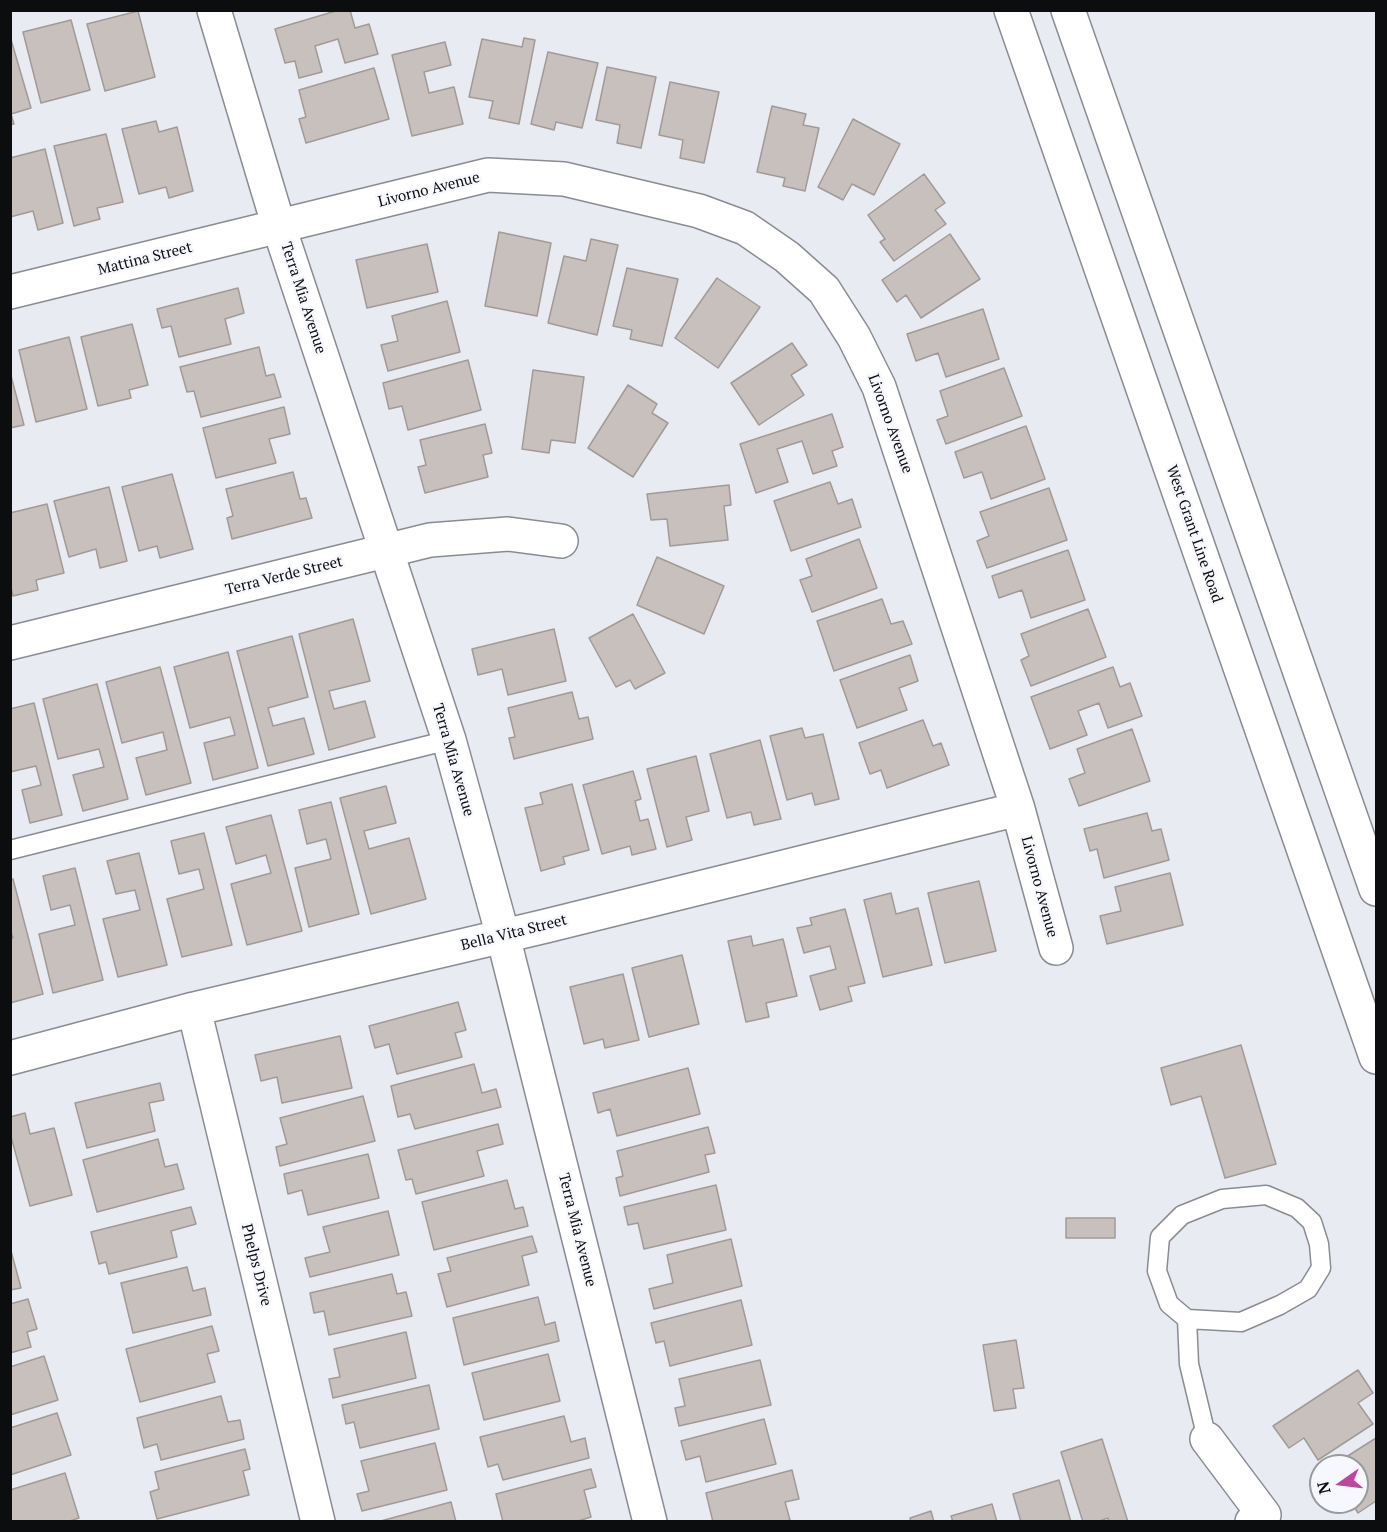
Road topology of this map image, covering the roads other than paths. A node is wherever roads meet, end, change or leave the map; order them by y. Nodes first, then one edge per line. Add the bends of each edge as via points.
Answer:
1 (214, 10) edge
2 (1011, 10) edge
3 (1068, 10) edge
4 (279, 227) junction
5 (10, 292) edge
6 (561, 541) dead end
7 (385, 551) junction
8 (10, 643) edge
9 (449, 740) junction
10 (1018, 809) junction
11 (1368, 839) edge
12 (10, 850) edge
13 (1377, 889) edge
14 (503, 936) junction
15 (1056, 948) dead end
16 (194, 1009) junction
17 (10, 1058) edge
18 (1377, 1058) edge
19 (1187, 1319) junction
20 (1207, 1439) joint
21 (318, 1521) edge
22 (650, 1521) edge
23 (1252, 1521) edge

1 - 4 street, Terra Mia Avenue
2 - 18 street, West Grant Line Road
3 - 11 street
4 - 5 street, Mattina Street
4 - 7 street, Terra Mia Avenue
4 - 10 street, Livorno Avenue via 488,175 564,179 699,211 745,228 787,257 824,290 879,387
6 - 7 street, Terra Verde Street via 508,534 430,540
7 - 8 street, Terra Verde Street
7 - 9 street, Terra Mia Avenue
9 - 12 lane
9 - 14 street, Terra Mia Avenue
10 - 14 street, Bella Vita Street
10 - 15 street, Livorno Avenue
11 - 13 street
14 - 16 street, Bella Vita Street
14 - 22 street, Terra Mia Avenue
16 - 17 street, Bella Vita Street
16 - 21 street, Phelps Drive
19 - 19 lane via 1169,1304 1157,1271 1160,1237 1182,1215 1222,1199 1266,1195 1297,1208 1312,1222 1321,1268 1308,1289 1241,1322
19 - 20 lane via 1189,1364
20 - 23 street via 1264,1515

